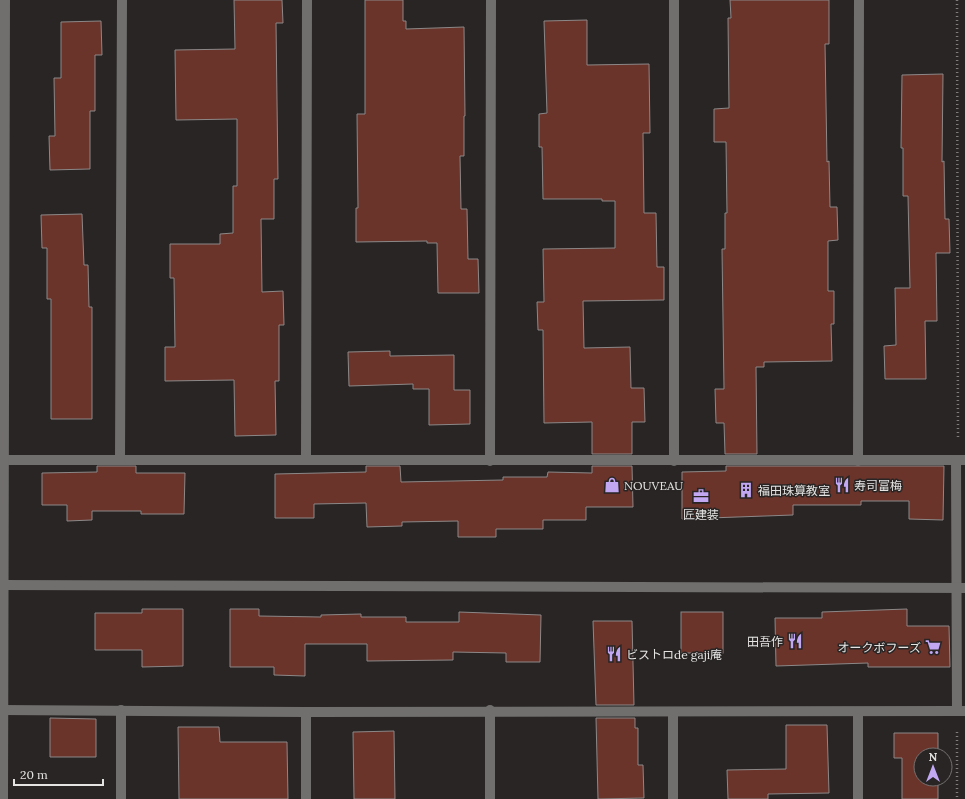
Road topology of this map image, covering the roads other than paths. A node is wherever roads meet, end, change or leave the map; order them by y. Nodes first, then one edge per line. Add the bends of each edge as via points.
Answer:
1 (5, 0) edge
2 (122, 0) edge
3 (307, 0) edge
4 (491, 0) edge
5 (674, 0) edge
6 (860, 0) edge
7 (4, 460) junction
8 (120, 460) junction
9 (306, 460) junction
10 (960, 460) edge
11 (490, 461) junction
12 (674, 461) junction
13 (858, 461) junction
14 (2, 585) edge
15 (960, 588) edge
16 (2, 710) junction
17 (121, 710) junction
18 (490, 710) junction
19 (961, 711) edge
20 (306, 712) junction
21 (673, 712) junction
22 (858, 712) junction
23 (2, 799) edge
24 (121, 799) edge
25 (306, 799) edge
26 (490, 799) edge
27 (673, 799) edge
28 (858, 799) edge

1 - 7 street
2 - 8 street
3 - 9 street
4 - 11 street
5 - 12 street
6 - 13 street
7 - 8 street
7 - 14 street
8 - 9 street
9 - 11 street
10 - 13 street
10 - 15 street
11 - 12 street
12 - 13 street
14 - 15 street
14 - 16 street
15 - 19 street
16 - 17 street
16 - 23 street
17 - 20 street
17 - 24 street
18 - 20 street
18 - 21 street
18 - 26 street
19 - 22 street
20 - 25 street
21 - 22 street
21 - 27 street
22 - 28 street

